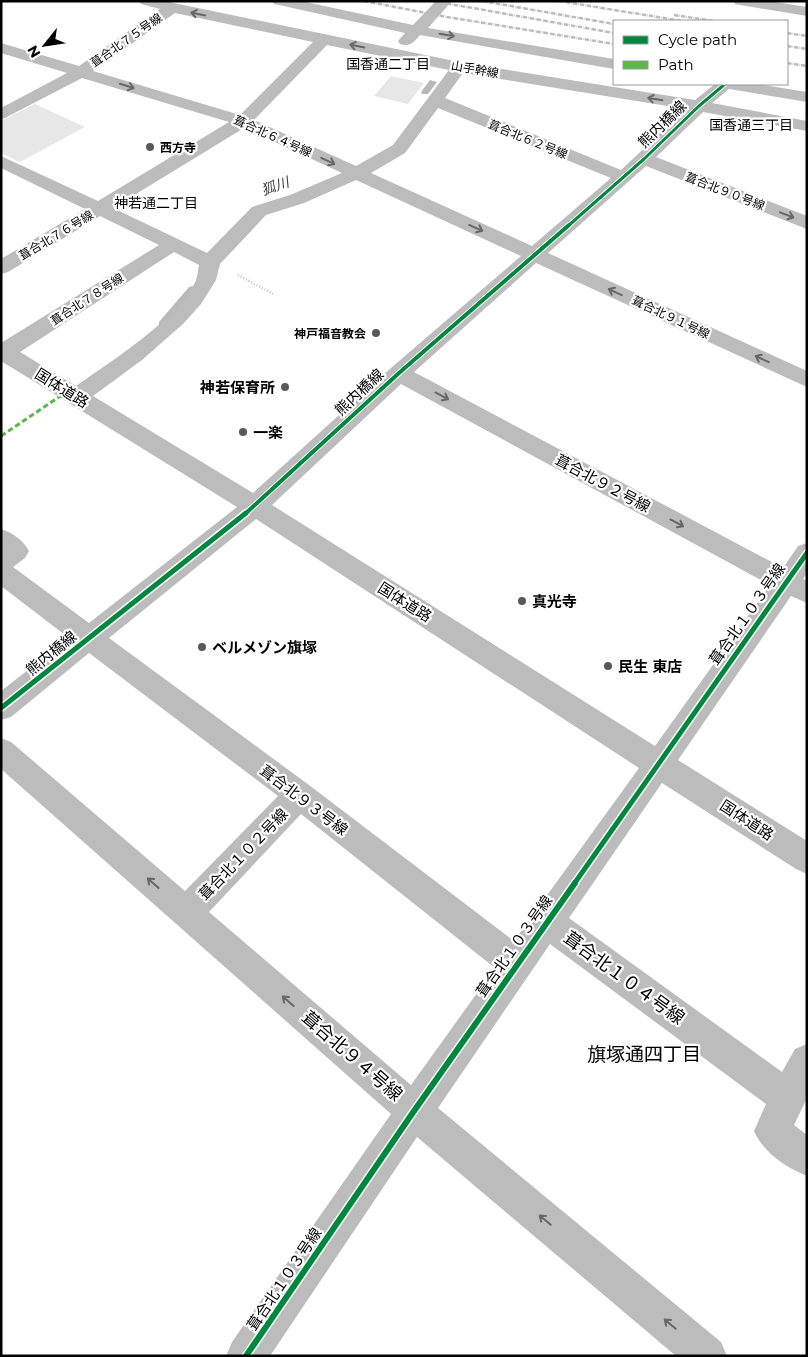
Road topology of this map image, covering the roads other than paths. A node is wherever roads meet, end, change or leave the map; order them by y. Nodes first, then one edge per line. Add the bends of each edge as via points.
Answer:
1 (146, 1) edge
2 (279, 1) edge
3 (445, 1) edge
4 (740, 1) edge
5 (172, 8) junction
6 (802, 14) edge
7 (415, 30) junction
8 (323, 40) junction
9 (1, 48) edge
10 (396, 54) junction
11 (613, 64) edge
12 (459, 67) junction
13 (81, 72) junction
14 (724, 85) edge
15 (736, 85) edge
16 (756, 85) edge
17 (807, 88) edge
18 (807, 97) edge
19 (434, 100) junction
20 (699, 106) junction
21 (1, 115) edge
22 (243, 121) junction
23 (807, 126) edge
24 (644, 159) junction
25 (1, 161) edge
26 (355, 174) junction
27 (623, 177) junction
28 (101, 208) junction
29 (807, 223) edge
30 (172, 245) junction
31 (534, 255) junction
32 (210, 262) junction
33 (1, 268) edge
34 (2, 352) edge
35 (399, 373) junction
36 (807, 380) edge
37 (76, 397) junction
38 (254, 506) junction
39 (1, 539) edge
40 (807, 553) edge
41 (1, 563) edge
42 (1, 572) edge
43 (796, 587) edge
44 (89, 638) junction
45 (1, 708) edge
46 (1, 751) edge
47 (657, 763) junction
48 (299, 796) junction
49 (807, 858) edge
50 (187, 912) junction
51 (547, 922) junction
52 (517, 964) junction
53 (807, 1061) edge
54 (788, 1098) junction
55 (414, 1111) junction
56 (807, 1158) edge
57 (246, 1356) edge
58 (707, 1356) edge

1 - 5 street, 山手幹線
2 - 7 street, 山手幹線
3 - 7 street
4 - 6 street
8 -> 5 street, 山手幹線
5 - 13 street, 葺合北７５号線
7 - 10 street
7 -> 11 street, 山手幹線
10 -> 8 street, 山手幹線
8 - 22 street, 葺合北７６号線
9 - 13 street, 葺合北６４号線
10 - 12 street, 山手幹線
12 - 19 street
20 -> 12 street, 山手幹線
13 - 21 street, 葺合北７５号線
13 -> 22 street, 葺合北６４号線
14 - 20 street, 熊内橋線
15 - 18 street
16 - 17 street
19 - 26 street via 399,149
19 - 27 street, 葺合北６２号線
20 - 23 street, 山手幹線
20 - 24 street, 熊内橋線
22 -> 26 street, 葺合北６４号線
22 - 28 street, 葺合北７６号線
24 - 27 street, 熊内橋線
24 -> 29 street, 葺合北９０号線
25 - 28 street
26 -> 31 street, 葺合北６４号線
26 - 32 street via 297,200 259,211
27 - 31 street, 熊内橋線
28 - 30 street
28 - 33 street, 葺合北７６号線
30 - 32 street
30 - 34 street, 葺合北７８号線
31 - 35 street, 熊内橋線
36 -> 31 street, 葺合北９１号線
32 - 37 street via 210,273 192,302 160,336
34 - 37 street, 国体道路
35 - 38 street, 熊内橋線
35 -> 43 street, 葺合北９２号線
37 - 38 street, 国体道路
38 - 44 street, 熊内橋線
38 - 47 street, 国体道路
39 - 41 street via 16,551
40 - 43 street, 葺合北１０３号線
42 - 44 street, 葺合北９３号線
43 - 47 street, 葺合北１０３号線
44 - 45 street, 熊内橋線
44 - 48 street, 葺合北９３号線
50 -> 46 street, 葺合北９４号線
47 - 49 street, 国体道路
47 - 51 street, 葺合北１０３号線
48 - 50 street, 葺合北１０２号線
48 - 52 street, 葺合北９３号線
55 -> 50 street, 葺合北９４号線
51 - 52 street, 葺合北１０３号線
51 - 54 street, 葺合北１０４号線
52 - 55 street, 葺合北１０３号線
53 - 54 street
54 - 56 street via 772,1131
55 - 57 street, 葺合北１０３号線
58 -> 55 street, 葺合北９４号線

